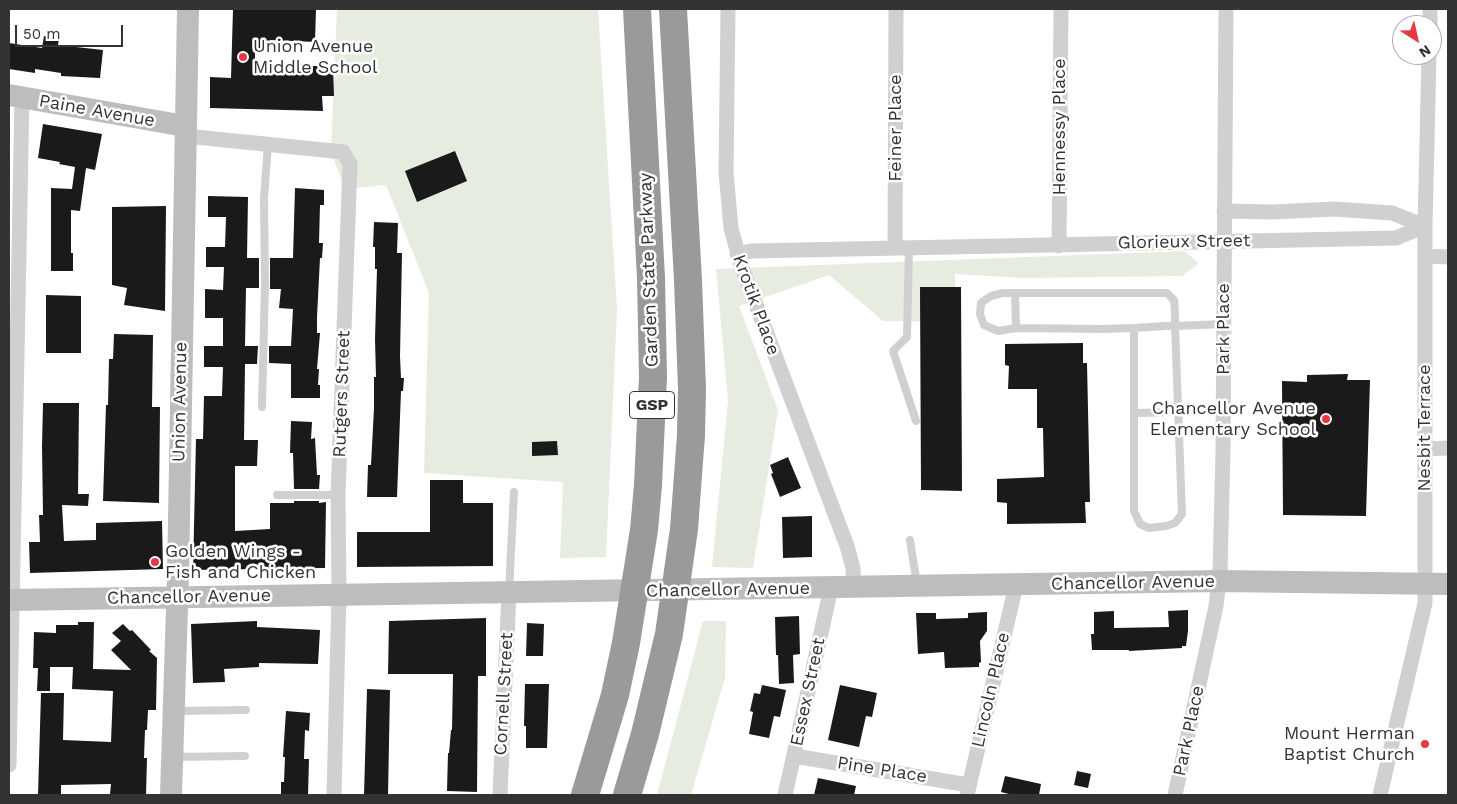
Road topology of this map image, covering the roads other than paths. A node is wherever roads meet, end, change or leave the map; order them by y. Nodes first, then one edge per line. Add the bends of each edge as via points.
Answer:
1 (188, 9) edge
2 (637, 9) edge
3 (673, 9) edge
4 (728, 9) edge
5 (896, 9) edge
6 (1061, 9) edge
7 (1226, 9) edge
8 (1429, 65) edge
9 (15, 96) edge
10 (186, 131) junction
11 (268, 144) junction
12 (1224, 211) junction
13 (1425, 226) junction
14 (1224, 241) junction
15 (1059, 246) junction
16 (902, 248) junction
17 (737, 254) junction
18 (1426, 256) junction
19 (1448, 257) edge
20 (1014, 293) junction
21 (1224, 324) junction
22 (1175, 326) junction
23 (1016, 328) junction
24 (1134, 328) junction
25 (262, 407) dead end
26 (1178, 412) junction
27 (1135, 413) junction
28 (916, 421) dead end
29 (1448, 448) edge
30 (1425, 449) junction
31 (514, 492) dead end
32 (276, 495) dead end
33 (338, 496) junction
34 (910, 540) dead end
35 (1219, 582) junction
36 (1426, 583) junction
37 (1448, 584) edge
38 (1016, 585) junction
39 (917, 587) junction
40 (831, 588) junction
41 (854, 588) junction
42 (509, 593) junction
43 (338, 594) junction
44 (177, 597) junction
45 (11, 600) edge
46 (10, 640) edge
47 (246, 710) dead end
48 (173, 711) junction
49 (245, 756) dead end
50 (794, 756) junction
51 (172, 758) junction
52 (9, 765) edge
53 (968, 790) edge
54 (170, 795) edge
55 (334, 795) edge
56 (500, 795) edge
57 (585, 795) edge
58 (627, 795) edge
59 (785, 795) edge
60 (1175, 795) edge
61 (1380, 795) edge

1 - 10 main road, Union Avenue
2 - 57 highway, Garden State Parkway / GSP via 652,278 653,377 648,476 644,530 626,643 615,695
3 - 58 highway, GSP via 688,280 692,389 690,453 683,537 669,634 646,734
4 - 17 street, Krotik Place via 726,186 728,215
5 - 16 street, Feiner Place
6 - 15 street, Hennessy Place
7 - 12 street, Park Place
8 - 13 street, Nesbit Terrace
9 - 10 main road, Paine Avenue
9 - 45 street
10 - 11 street, Rutgers Street
10 - 44 main road, Union Avenue
11 - 25 lane via 264,198 266,283
11 - 33 street, Rutgers Street via 343,152 350,164
12 - 13 street, Glorieux Street via 1334,209 1392,213
12 - 14 street, Park Place
13 - 14 street, Glorieux Street via 1396,238
13 - 18 street, Nesbit Terrace
14 - 15 street, Glorieux Street
14 - 21 street, Park Place
15 - 16 street, Glorieux Street
16 - 17 street, Glorieux Street
16 - 28 lane via 907,337 893,351
17 - 41 street, Krotik Place via 847,546
18 - 19 street
18 - 30 street, Nesbit Terrace
20 - 22 lane via 1167,293 1174,300
20 - 23 lane
20 - 23 lane via 991,296 981,303 980,314 989,329
21 - 22 lane
21 - 35 street, Park Place
22 - 24 lane
22 - 26 lane
23 - 24 lane
24 - 27 lane
26 - 27 lane
26 - 27 lane via 1182,514 1175,523 1149,528 1140,524 1134,511
29 - 30 street
30 - 36 street, Nesbit Terrace
31 - 42 lane
32 - 33 lane
33 - 43 street, Rutgers Street
34 - 39 lane
35 - 36 main road, Chancellor Avenue
35 - 38 main road, Chancellor Avenue
35 - 60 street, Park Place
36 - 37 main road, Chancellor Avenue
36 - 61 street, Nesbit Terrace via 1423,612
38 - 39 main road, Chancellor Avenue
38 - 53 street, Lincoln Place
39 - 41 main road, Chancellor Avenue
40 - 41 main road, Chancellor Avenue
40 - 42 main road, Chancellor Avenue
40 - 50 street, Essex Street
42 - 43 main road, Chancellor Avenue
42 - 56 street, Cornell Street
43 - 44 main road, Chancellor Avenue
43 - 55 street, Rutgers Street
44 - 45 main road, Chancellor Avenue
44 - 48 main road, Union Avenue
45 - 46 street
46 - 52 street
47 - 48 lane
48 - 51 main road, Union Avenue
49 - 51 lane
50 - 53 street, Pine Place
50 - 59 street, Essex Street
51 - 54 main road, Union Avenue

